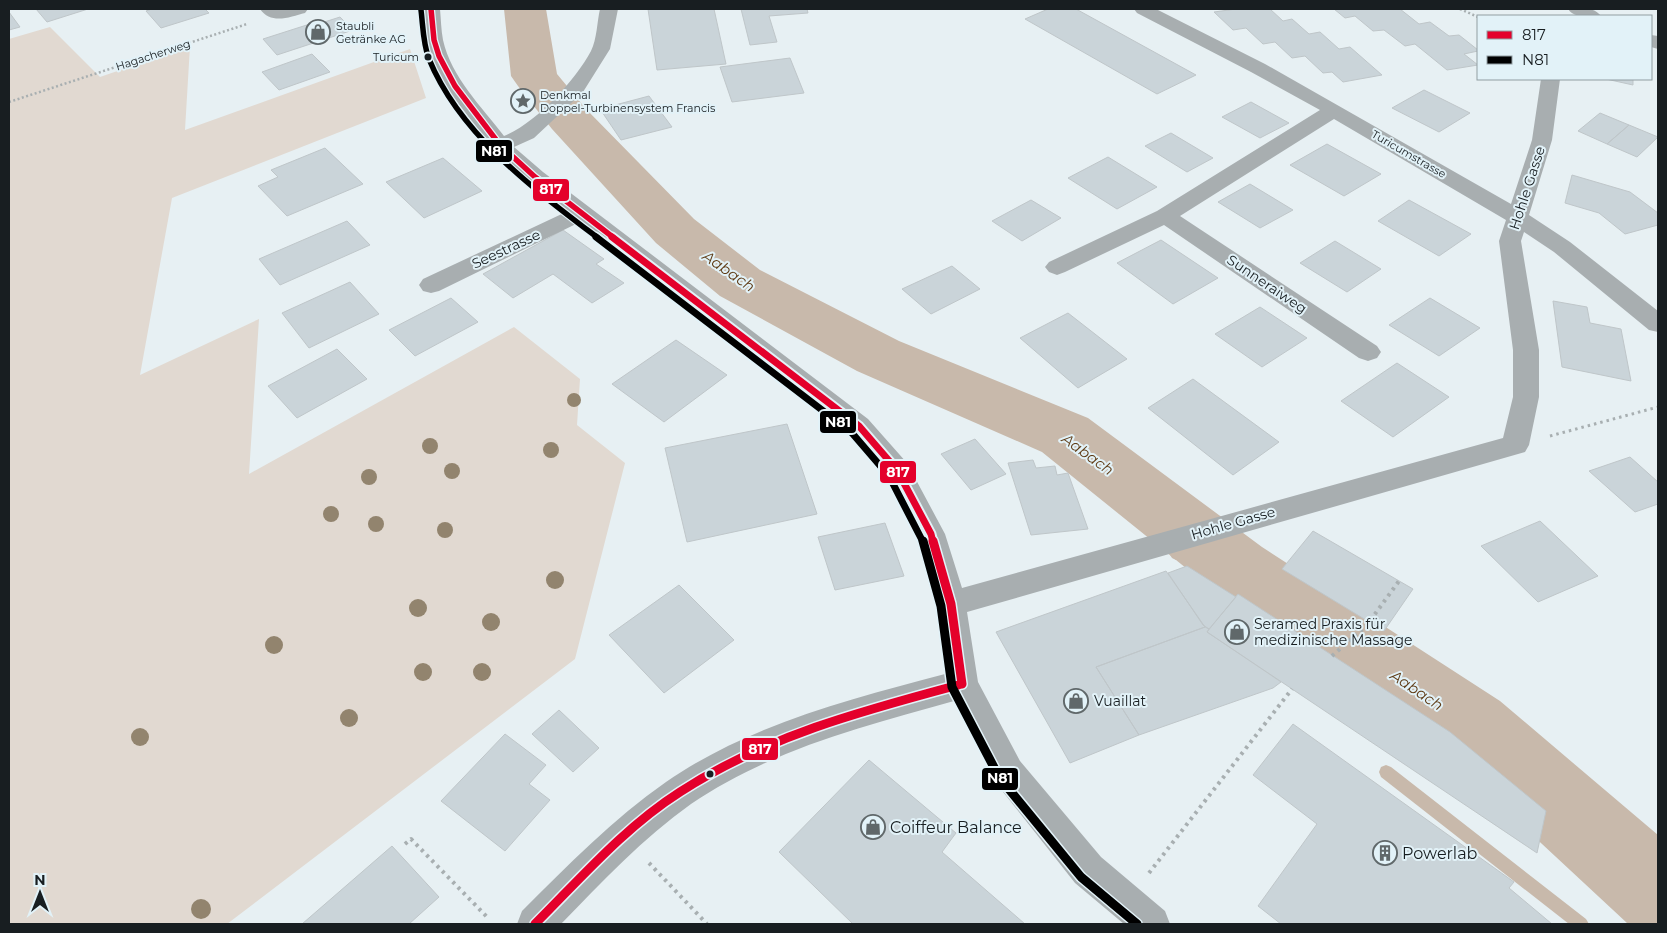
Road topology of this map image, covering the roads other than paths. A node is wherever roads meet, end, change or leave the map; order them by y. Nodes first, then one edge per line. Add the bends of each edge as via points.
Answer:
1 (299, 9) edge
2 (431, 9) edge
3 (609, 9) edge
4 (1143, 9) edge
5 (1576, 9) edge
6 (273, 11) edge
7 (1590, 15) edge
8 (1551, 80) edge
9 (1334, 110) junction
10 (500, 145) junction
11 (581, 213) junction
12 (1166, 216) junction
13 (1517, 217) junction
14 (1057, 267) dead end
15 (431, 285) dead end
16 (1658, 324) edge
17 (1368, 352) dead end
18 (951, 604) junction
19 (962, 684) junction
20 (535, 924) edge
21 (1152, 924) edge

1 - 6 street
2 - 10 street via 434,40 442,63 455,86
3 - 10 street via 601,49 576,88 527,134
4 - 9 street, Turicumstrasse
5 - 7 street
8 - 13 street, Hohle Gasse via 1542,140
9 - 12 street
9 - 13 street, Turicumstrasse
10 - 11 street
11 - 15 street, Seestrasse
11 - 18 street via 859,426 897,470 931,534
12 - 14 street
12 - 17 street, Sunneraiweg
13 - 16 street, Turicumstrasse via 1562,246
13 - 18 street, Hohle Gasse via 1510,241 1526,350 1526,397 1515,445
18 - 19 street
19 - 20 street via 843,718 740,758 680,792 615,844
19 - 21 street via 1008,772 1088,870

